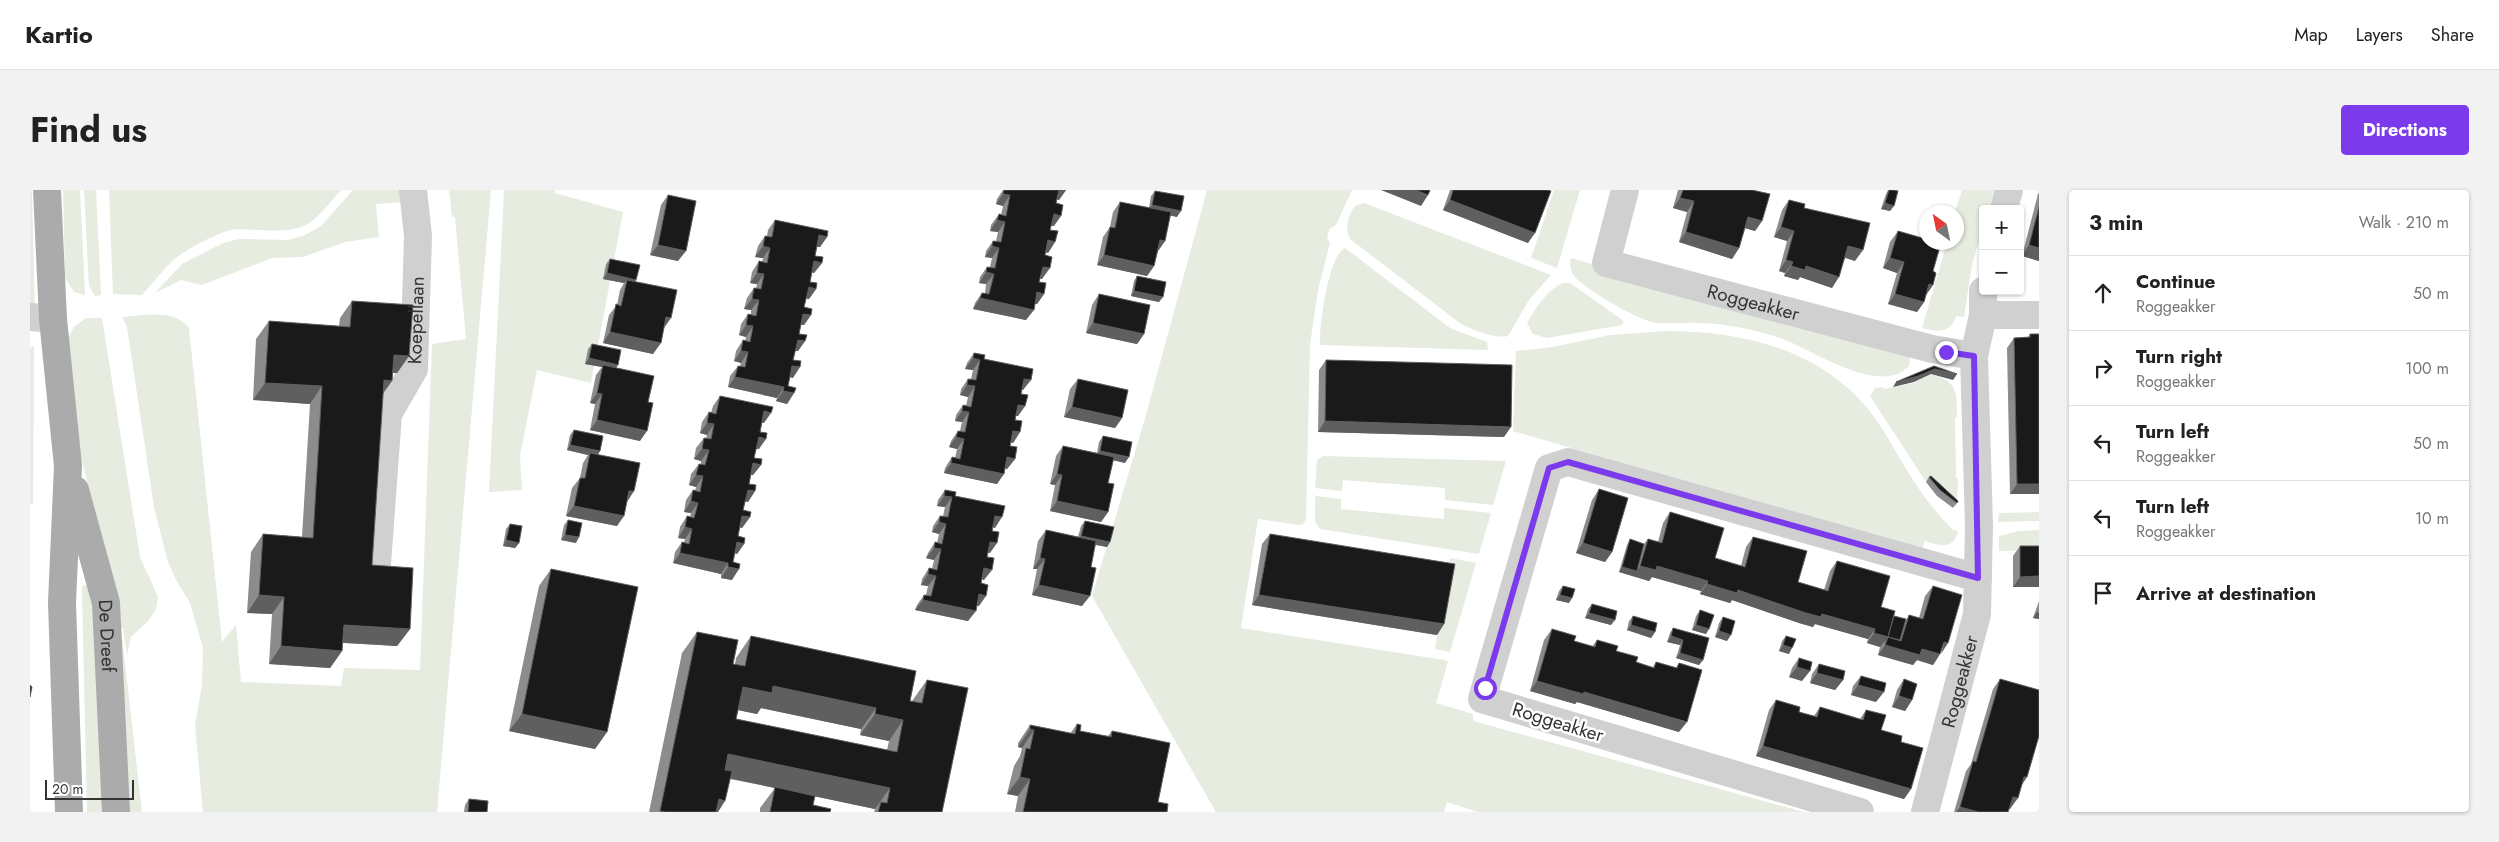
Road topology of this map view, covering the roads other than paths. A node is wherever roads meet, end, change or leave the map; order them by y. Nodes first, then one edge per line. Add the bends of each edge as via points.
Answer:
1 (47, 190) edge
2 (413, 190) edge
3 (1624, 190) edge
4 (2009, 190) edge
5 (2005, 205) edge
6 (1983, 303) edge
7 (2039, 315) edge
8 (42, 318) edge
9 (1974, 356) junction
10 (68, 466) junction
11 (377, 564) edge
12 (1978, 578) junction
13 (70, 812) edge
14 (116, 812) edge
15 (1860, 812) edge
16 (1925, 812) edge

1 - 8 main road, De Dreef
2 - 11 street, Koepellaan via 418,236 414,369 388,414
3 - 9 street, Roggeakker via 1606,263 1932,349
4 - 5 street
6 - 7 street, Roggeakker
6 - 9 street, Roggeakker
8 - 10 main road, De Dreef
9 - 12 street, Roggeakker
10 - 13 main road, De Dreef via 62,603
10 - 14 main road, De Dreef via 106,603
12 - 15 street, Roggeakker via 1568,462 1549,468 1482,699
12 - 16 street, Roggeakker via 1977,614

